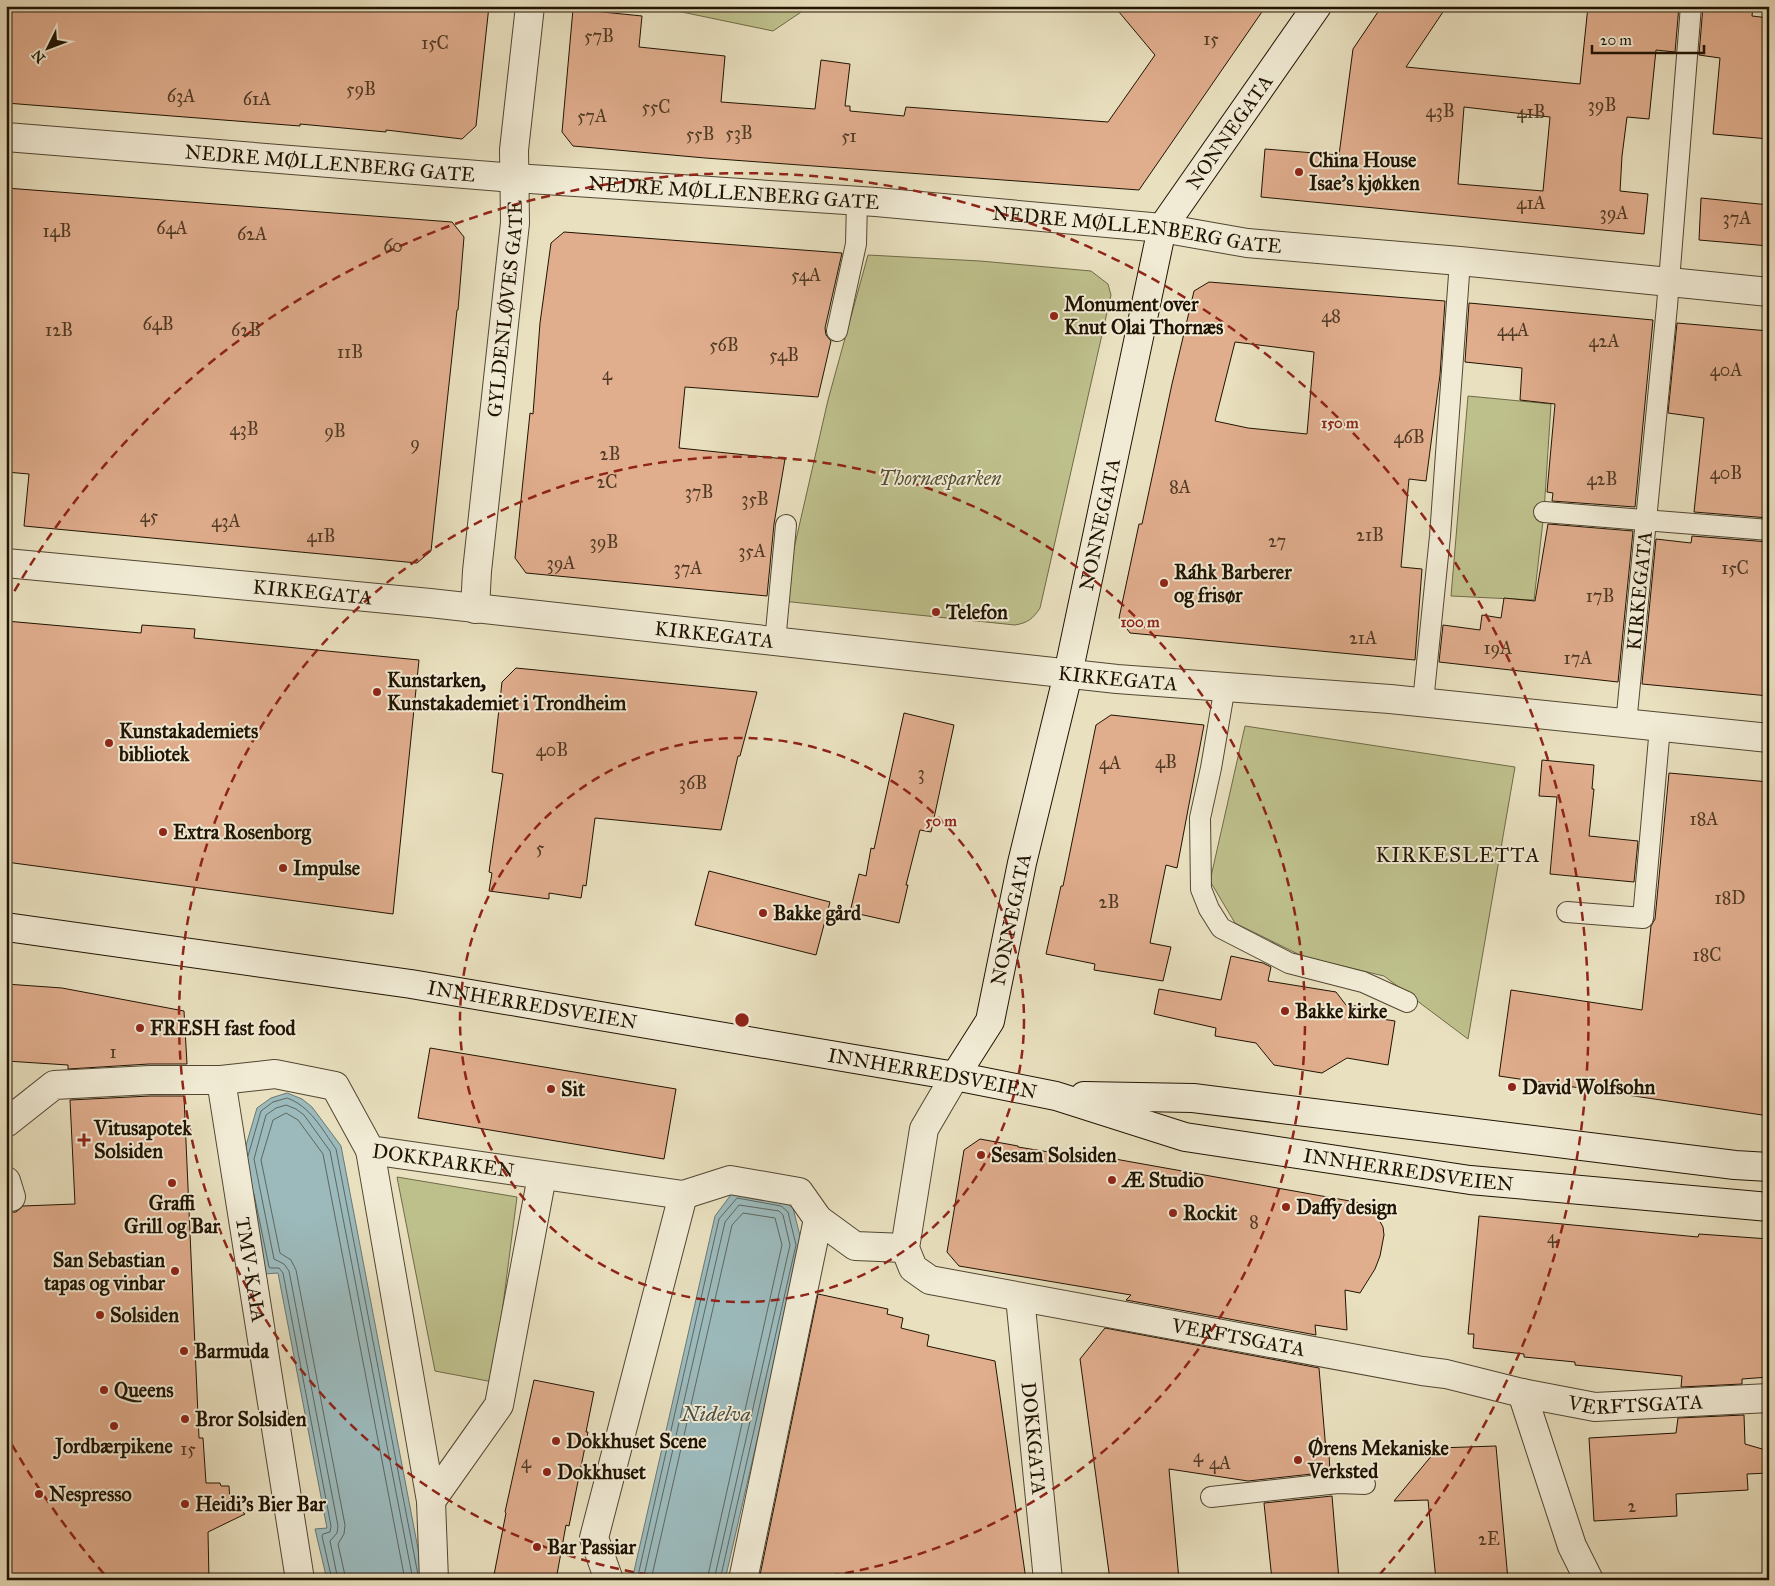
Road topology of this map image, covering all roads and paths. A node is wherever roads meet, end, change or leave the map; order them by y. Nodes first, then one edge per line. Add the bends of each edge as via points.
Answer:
1 (530, 6) edge
2 (1318, 6) edge
3 (1691, 6) edge
4 (6, 137) edge
5 (515, 178) junction
6 (857, 200) junction
7 (1162, 228) junction
8 (1460, 260) junction
9 (1669, 280) junction
10 (1769, 292) edge
11 (837, 331) dead end
12 (1544, 512) dead end
13 (1646, 520) junction
14 (786, 525) dead end
15 (1769, 530) edge
16 (6, 563) edge
17 (475, 609) junction
18 (775, 642) junction
19 (1068, 674) junction
20 (1225, 686) junction
21 (1423, 702) junction
22 (1626, 724) junction
23 (1660, 727) junction
24 (1769, 738) edge
25 (1568, 912) dead end
26 (6, 927) edge
27 (1407, 1002) dead end
28 (955, 1076) junction
29 (221, 1080) junction
30 (1056, 1096) junction
31 (6, 1123) edge
32 (370, 1150) junction
33 (1769, 1167) edge
34 (542, 1176) junction
35 (683, 1195) junction
36 (1769, 1207) edge
37 (818, 1219) junction
38 (905, 1248) junction
39 (1020, 1297) junction
40 (1522, 1393) junction
41 (1769, 1398) edge
42 (1365, 1484) dead end
43 (1212, 1497) dead end
44 (431, 1501) junction
45 (300, 1580) edge
46 (434, 1580) edge
47 (609, 1580) edge
48 (743, 1580) edge
49 (1048, 1580) edge
50 (1589, 1580) edge

1 - 5 street, GYLDENLØVES GATE via 514,150
2 - 7 street, NONNEGATA
3 - 9 lane
4 - 5 street, NEDRE MØLLENBERG GATE
5 - 6 street, NEDRE MØLLENBERG GATE
5 - 17 street, GYLDENLØVES GATE via 515,223
6 - 7 street, NEDRE MØLLENBERG GATE
6 - 11 lane via 856,244
7 - 8 street, NEDRE MØLLENBERG GATE via 1247,243
7 - 19 street, NONNEGATA
8 - 9 street, NEDRE MØLLENBERG GATE
8 - 21 lane via 1443,498
9 - 10 street, NEDRE MØLLENBERG GATE
9 - 13 lane
12 - 13 lane
13 - 15 lane, KIRKEGATA
13 - 22 lane, KIRKEGATA
14 - 18 lane
16 - 17 street, KIRKEGATA
17 - 18 street, KIRKEGATA
18 - 19 street, KIRKEGATA
19 - 20 street, KIRKEGATA
19 - 28 street, NONNEGATA via 1022,863 990,1021
20 - 21 street, KIRKEGATA
20 - 27 lane via 1200,818 1201,888 1209,909 1222,928 1290,963 1363,982
21 - 22 street, KIRKEGATA
22 - 23 street, KIRKEGATA
23 - 24 street, KIRKEGATA
23 - 25 lane via 1643,918
26 - 28 street, INNHERREDSVEIEN via 411,984
28 - 30 street, INNHERREDSVEIEN
28 - 38 street via 924,1129
29 - 31 street, DOKKPARKEN via 54,1085
29 - 32 street, DOKKPARKEN via 275,1074 336,1086
29 - 45 street, TMV-KAIA
30 - 33 street, INNHERREDSVEIEN via 1193,1098
30 - 36 street, INNHERREDSVEIEN via 1185,1137 1470,1180
32 - 34 street, DOKKPARKEN
32 - 44 street
34 - 35 street, DOKKPARKEN
34 - 44 street via 499,1405
35 - 37 street, DOKKPARKEN via 730,1180 799,1192
35 - 47 street via 594,1538
37 - 38 street, DOKKPARKEN via 856,1246
37 - 48 street
38 - 39 street, VERFTSGATA via 913,1268 930,1280
39 - 40 street, VERFTSGATA via 1446,1374
39 - 49 street, DOKKGATA
40 - 41 street, VERFTSGATA via 1595,1407
40 - 50 street via 1572,1546
42 - 43 lane via 1338,1483
44 - 46 street

